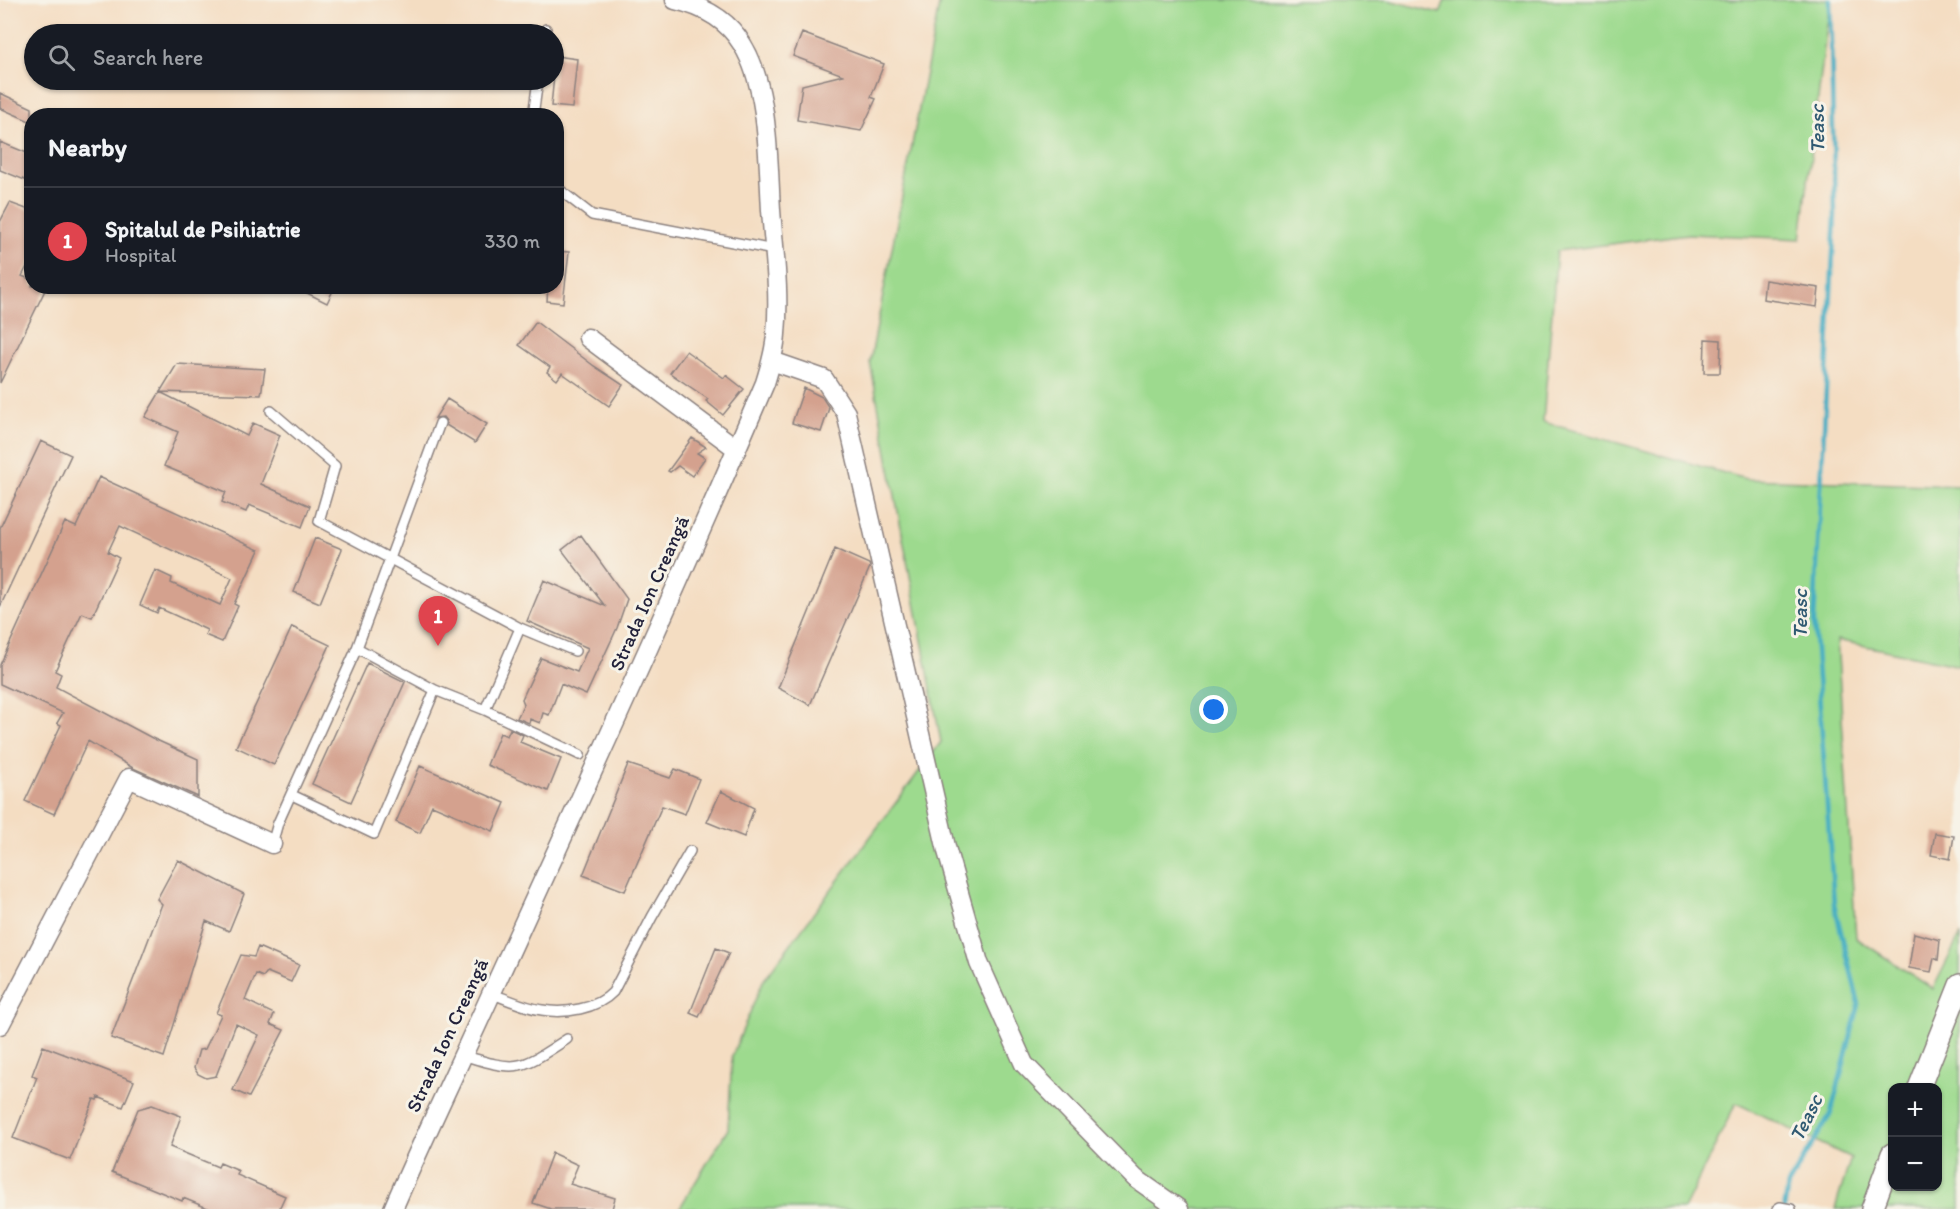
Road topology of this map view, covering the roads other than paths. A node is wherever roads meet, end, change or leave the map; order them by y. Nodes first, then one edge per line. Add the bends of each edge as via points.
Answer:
1 (675, 0) edge
2 (537, 90) edge
3 (534, 108) edge
4 (564, 193) edge
5 (774, 250) junction
6 (588, 338) dead end
7 (772, 362) junction
8 (271, 411) dead end
9 (440, 423) dead end
10 (737, 449) junction
11 (389, 560) junction
12 (520, 628) junction
13 (357, 648) junction
14 (575, 651) dead end
15 (435, 690) junction
16 (485, 710) junction
17 (580, 755) dead end
18 (292, 795) junction
19 (272, 844) joint
20 (690, 851) dead end
21 (1960, 985) edge
22 (492, 994) junction
23 (0, 1025) edge
24 (567, 1039) dead end
25 (462, 1054) junction
26 (1921, 1083) edge
27 (1888, 1167) edge
28 (393, 1209) edge
29 (1179, 1209) edge
30 (1777, 1209) edge
31 (1791, 1209) edge
32 (1872, 1209) edge

1 - 5 street, Strada Ion Creangă via 707,11 728,25 754,69 764,115
2 - 3 lane
4 - 5 lane via 592,215
5 - 7 street, Strada Ion Creangă via 778,300
6 - 10 street
7 - 10 street, Strada Ion Creangă
7 - 29 street via 824,379 846,413 947,851 979,963 1024,1064 1135,1178
8 - 11 lane via 335,466 319,521
9 - 11 lane
10 - 22 street, Strada Ion Creangă
11 - 12 lane
11 - 13 lane
12 - 14 lane
12 - 16 lane
13 - 15 lane
13 - 18 lane
15 - 16 lane
15 - 18 lane via 374,834
16 - 17 lane
18 - 19 lane
19 - 23 street via 129,777
20 - 22 lane via 605,1001 593,1007 557,1011 541,1010
21 - 26 street
22 - 25 street, Strada Ion Creangă
24 - 25 lane via 515,1067 501,1067
25 - 28 street, Strada Ion Creangă
27 - 32 street
30 - 31 lane

